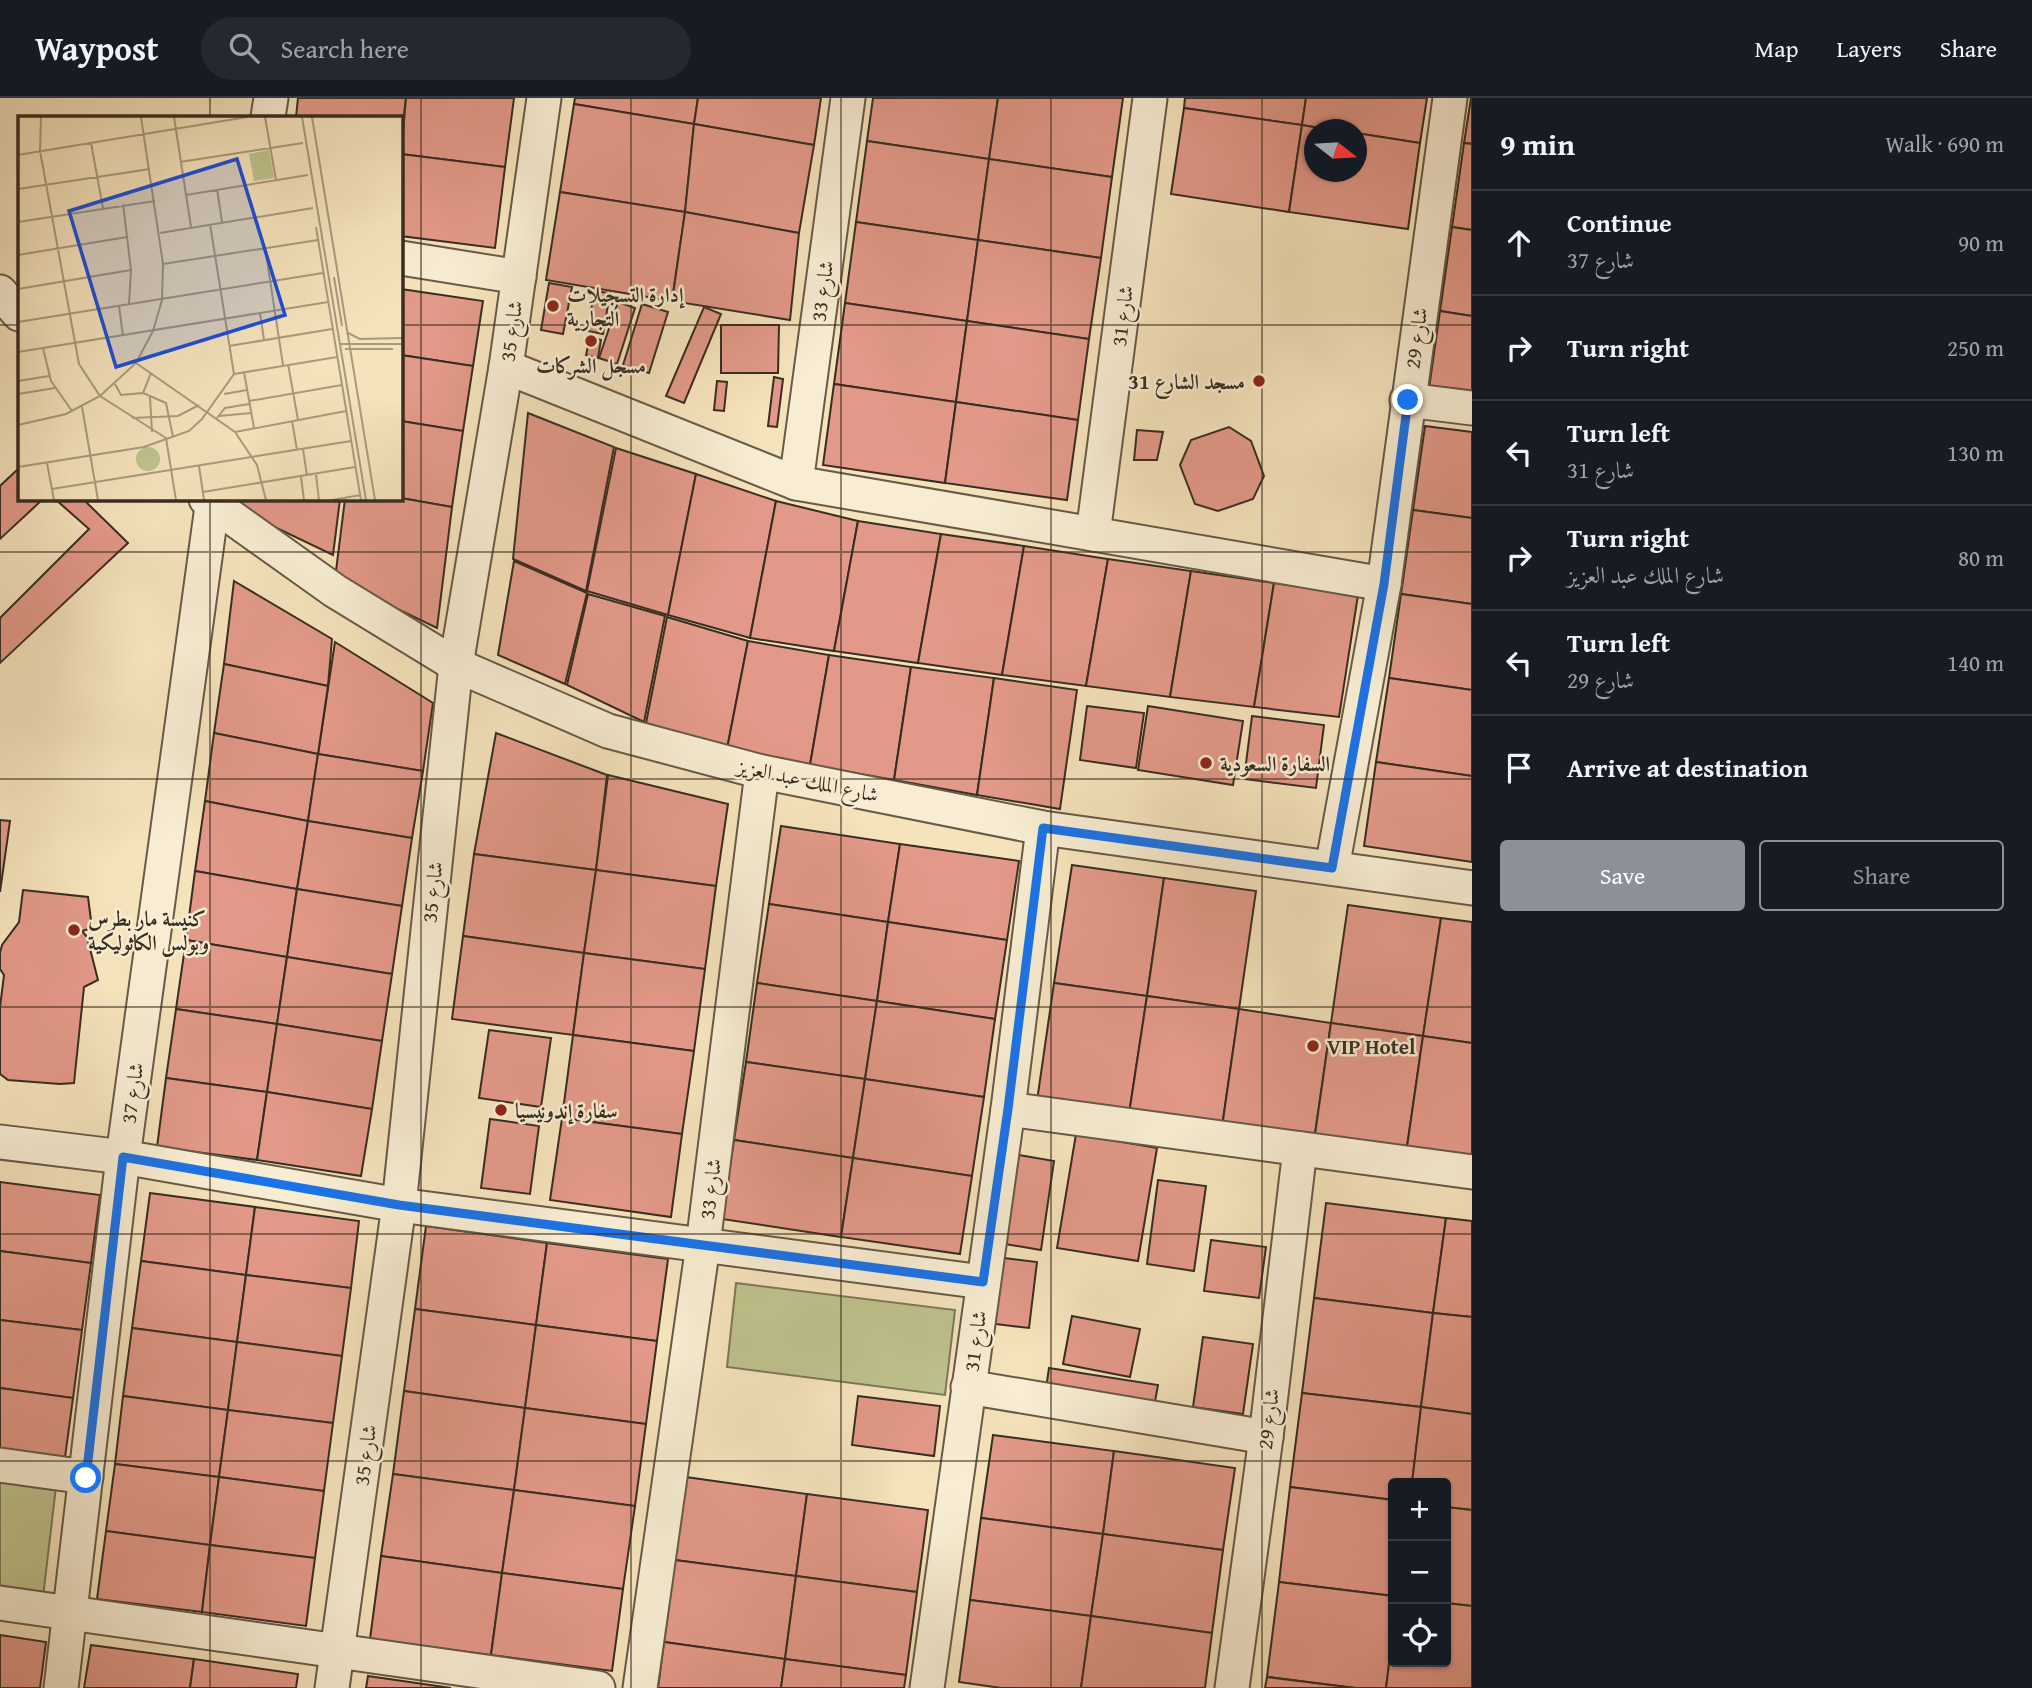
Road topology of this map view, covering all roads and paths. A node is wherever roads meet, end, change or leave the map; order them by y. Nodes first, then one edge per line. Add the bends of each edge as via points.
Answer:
1 (271, 98) edge
2 (544, 98) edge
3 (848, 98) edge
4 (1150, 98) edge
5 (1450, 98) edge
6 (268, 116) edge
7 (402, 258) edge
8 (519, 277) junction
9 (0, 292) edge
10 (18, 313) edge
11 (506, 367) junction
12 (1408, 400) junction
13 (1472, 408) edge
14 (796, 483) junction
15 (211, 501) edge
16 (1093, 534) junction
17 (1384, 584) junction
18 (456, 664) junction
19 (762, 772) junction
20 (1043, 828) junction
21 (1332, 868) junction
22 (1472, 888) edge
23 (1008, 1109) junction
24 (0, 1142) edge
25 (1300, 1149) junction
26 (123, 1157) junction
27 (1472, 1172) edge
28 (399, 1205) junction
29 (703, 1245) junction
30 (983, 1282) junction
31 (968, 1387) junction
32 (1266, 1437) junction
33 (0, 1465) edge
34 (86, 1478) junction
35 (0, 1603) edge
36 (71, 1614) junction
37 (338, 1651) junction
38 (61, 1688) edge
39 (332, 1688) edge
40 (598, 1688) edge
41 (640, 1688) edge
42 (927, 1688) edge
43 (1232, 1688) edge

1 - 6 street
2 - 8 street, شارع 35
3 - 14 street, شارع 33
4 - 16 street, شارع 31
5 - 12 street, شارع 29
7 - 8 street
8 - 11 street, شارع 35
9 - 10 street
11 - 14 street
11 - 18 street, شارع 35
12 - 13 street
12 - 17 street, شارع 29
14 - 16 street
15 - 18 street, شارع الملك عبد العزيز via 335,591
15 - 26 street, شارع 37
16 - 17 street
17 - 21 street, شارع 29
18 - 19 street, شارع الملك عبد العزيز via 608,731
18 - 28 street, شارع 35
19 - 20 street, شارع الملك عبد العزيز
19 - 29 street, شارع 33
20 - 21 street, شارع الملك عبد العزيز
20 - 23 street, شارع 31
21 - 22 street, شارع الملك عبد العزيز
23 - 25 street
23 - 30 street, شارع 31
24 - 26 street
25 - 27 street
25 - 32 street, شارع 29
26 - 28 street
26 - 34 street, شارع 37
28 - 29 street
28 - 37 street, شارع 35
29 - 30 street
29 - 41 street, شارع 33
30 - 31 street, شارع 31
31 - 32 street
31 - 42 street, شارع 31
32 - 43 street, شارع 29
33 - 34 street
34 - 36 street, شارع 37
35 - 36 street
36 - 37 street
36 - 38 street, شارع 37
37 - 39 street, شارع 35
37 - 40 street

